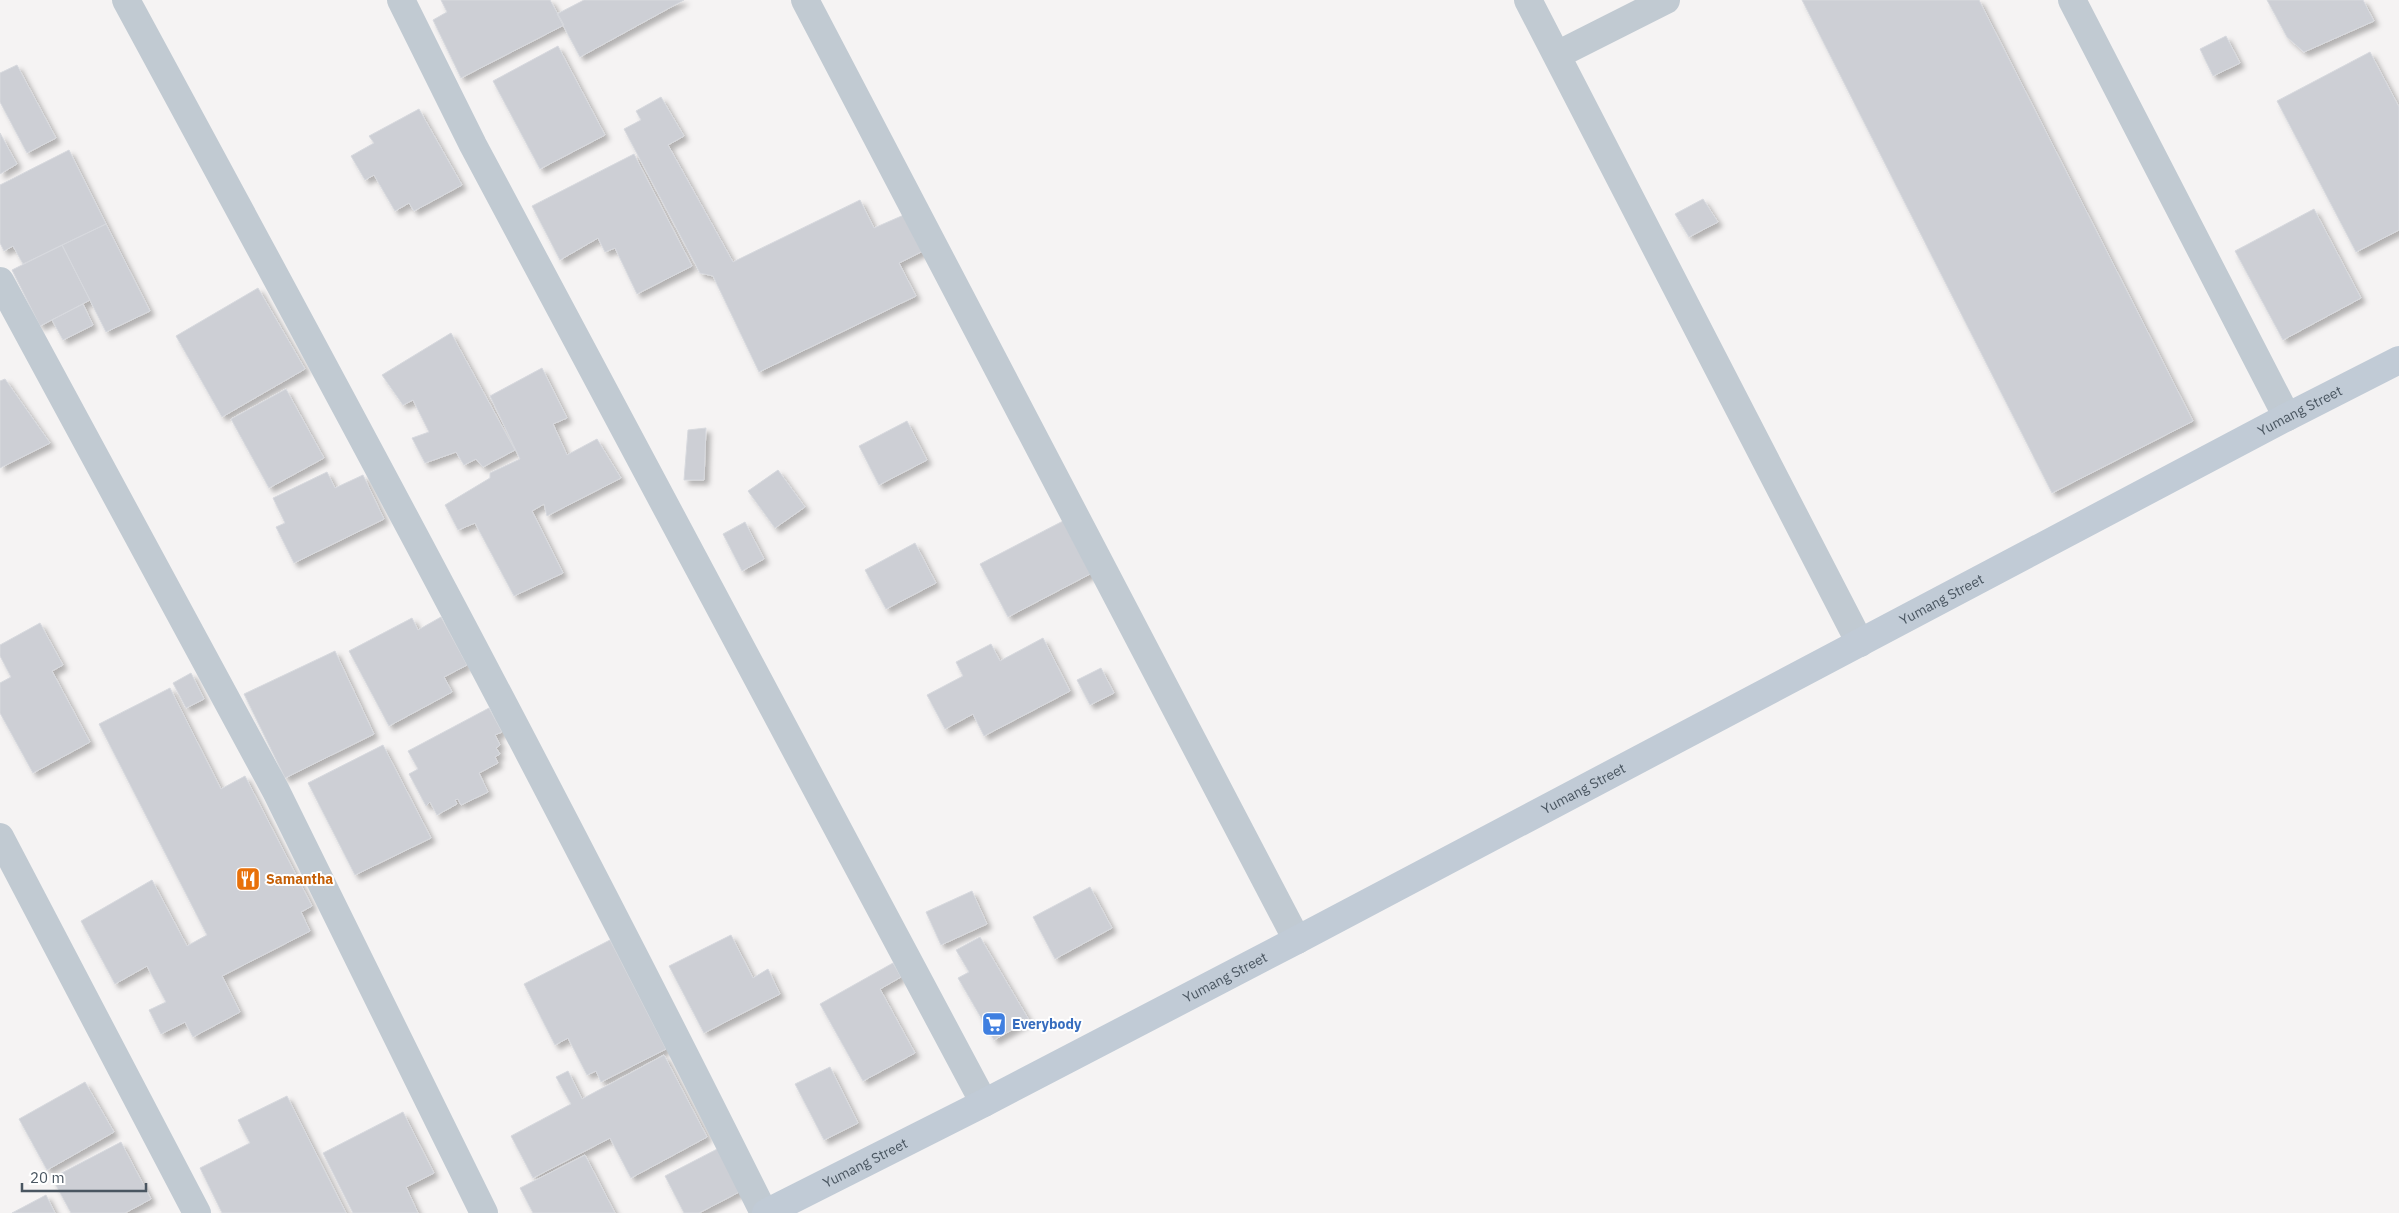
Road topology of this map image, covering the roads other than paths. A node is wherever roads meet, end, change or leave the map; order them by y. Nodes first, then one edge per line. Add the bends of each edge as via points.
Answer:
1 (126, 0) edge
2 (401, 0) edge
3 (805, 0) edge
4 (1528, 0) edge
5 (1666, 0) edge
6 (2072, 0) edge
7 (1557, 55) junction
8 (0, 281) edge
9 (2399, 360) edge
10 (2287, 417) junction
11 (1860, 643) junction
12 (0, 837) edge
13 (1297, 940) junction
14 (984, 1103) junction
15 (197, 1213) edge
16 (484, 1213) edge
17 (765, 1213) edge

1 - 17 street via 557,806
2 - 14 street via 473,145
3 - 13 street
4 - 7 street
5 - 7 street
6 - 10 street
7 - 11 street
8 - 16 street via 276,791
9 - 10 main road, Yumang Street
10 - 11 main road, Yumang Street
11 - 13 main road, Yumang Street
12 - 15 street
13 - 14 main road, Yumang Street
14 - 17 main road, Yumang Street

